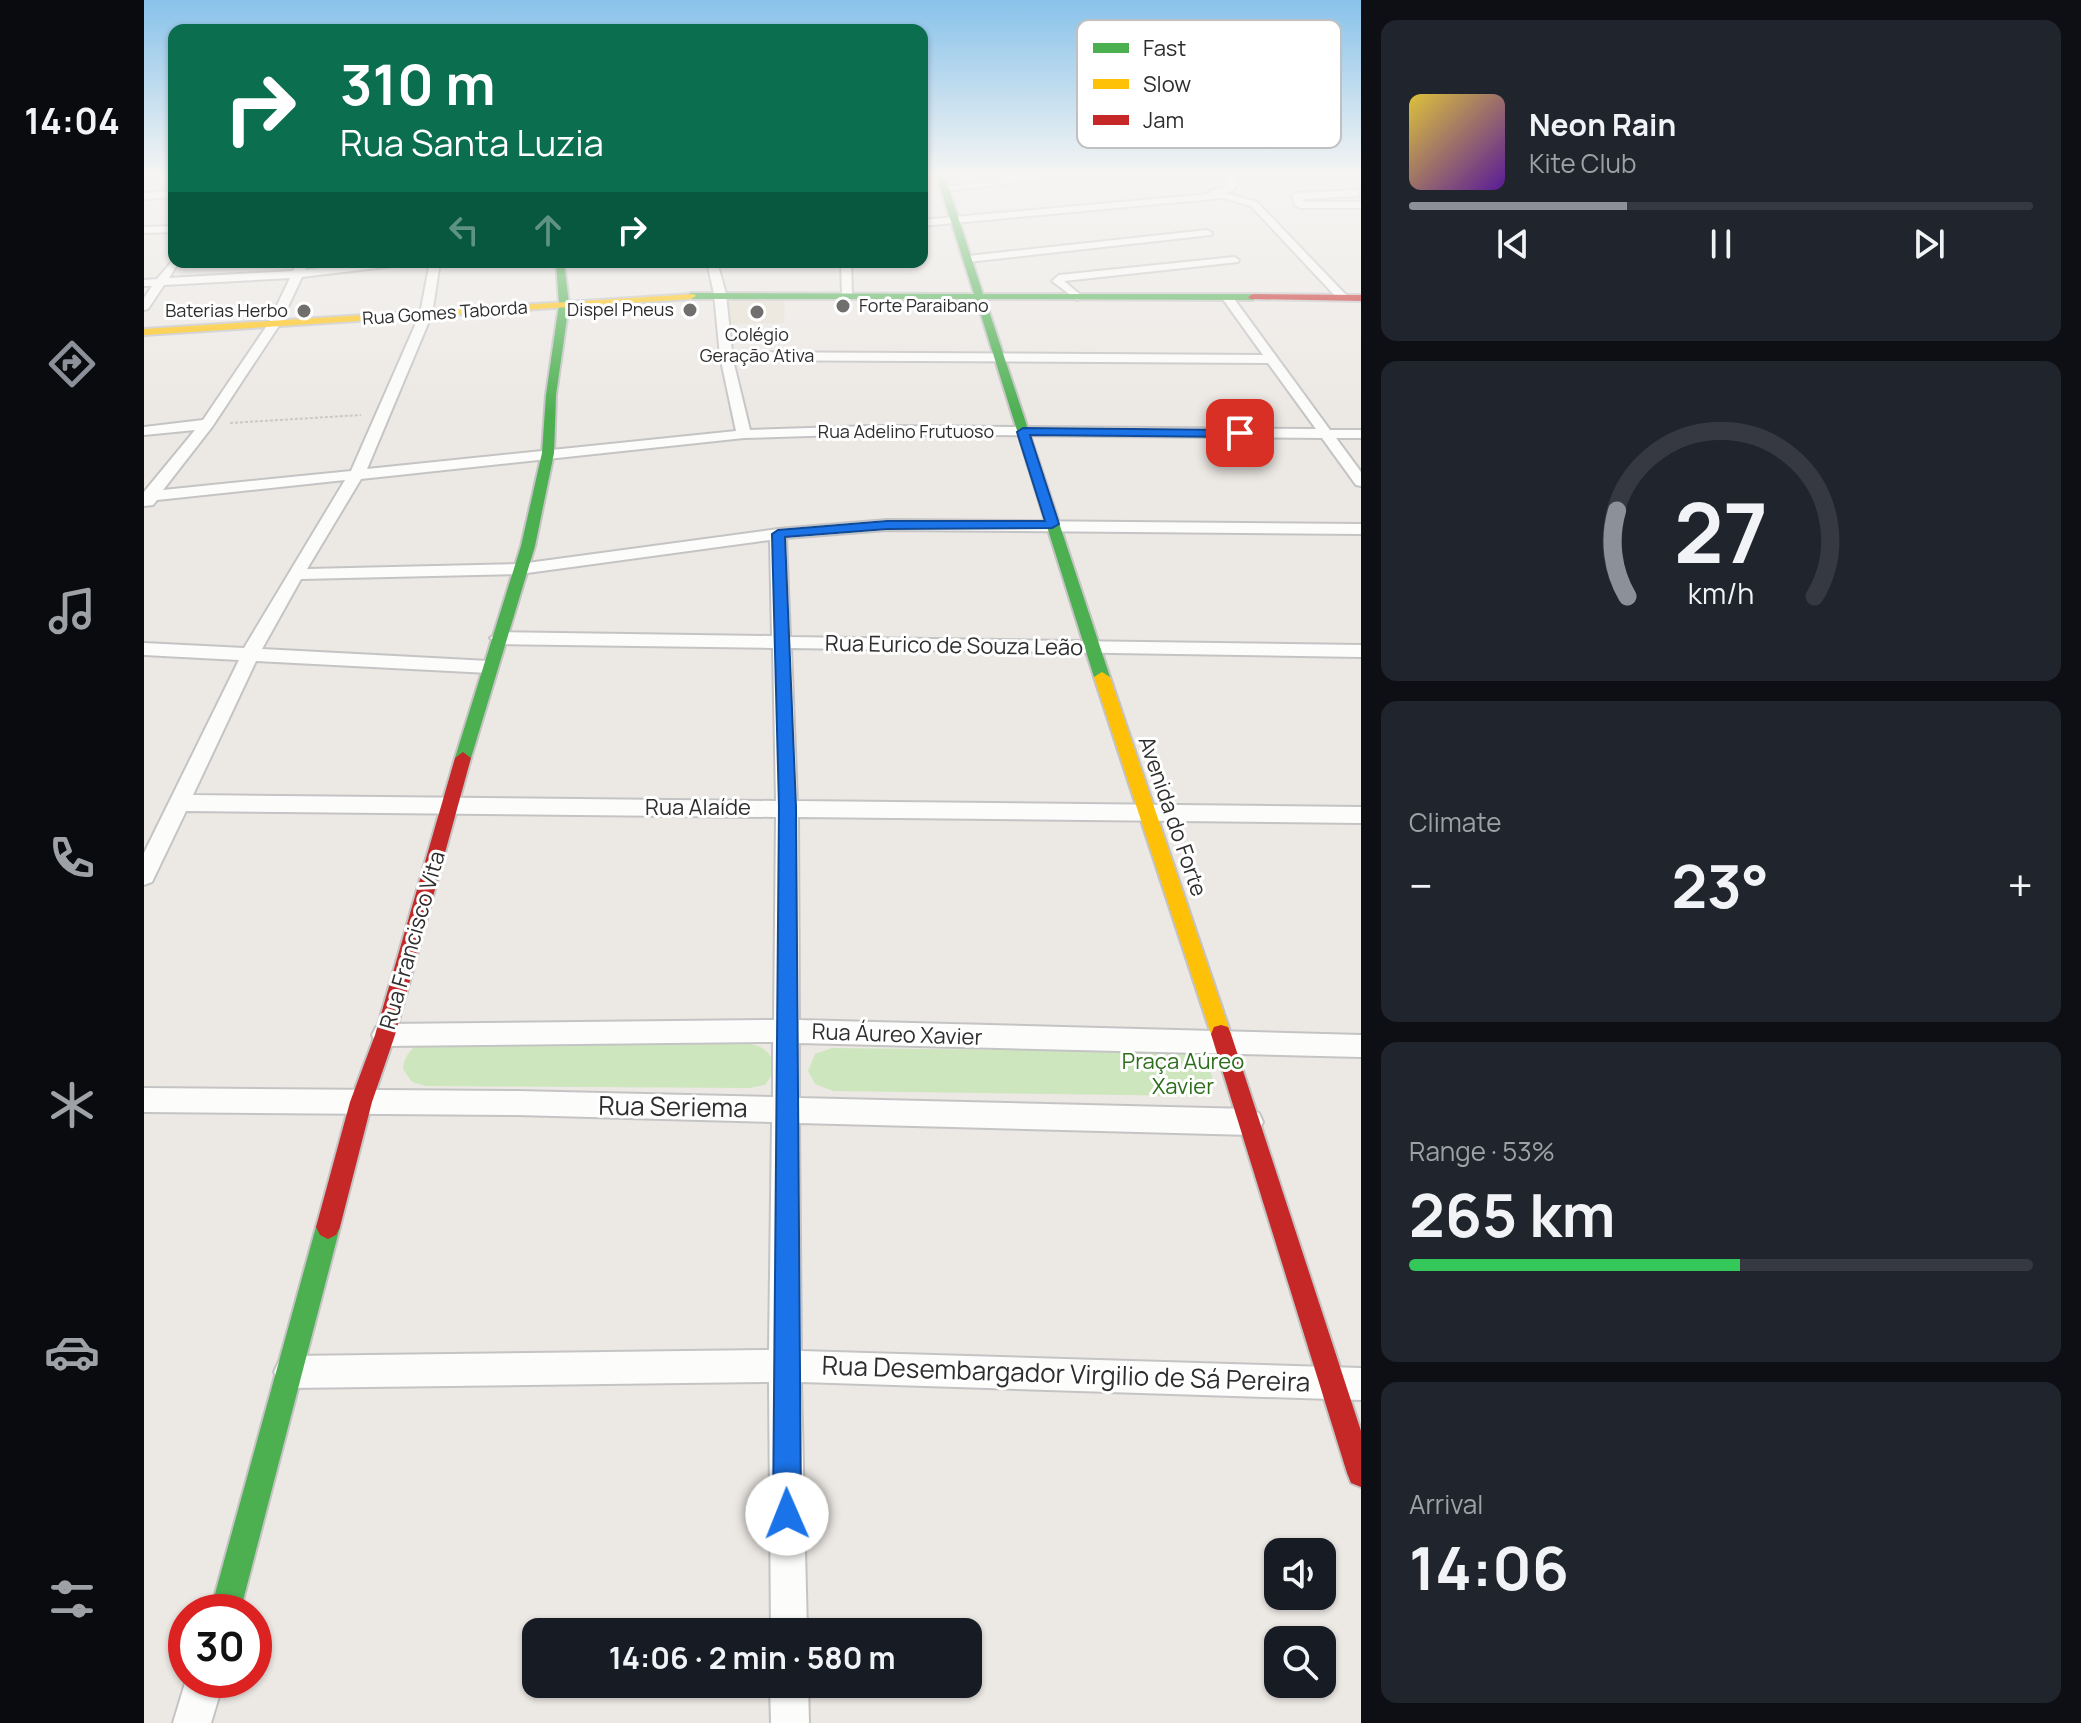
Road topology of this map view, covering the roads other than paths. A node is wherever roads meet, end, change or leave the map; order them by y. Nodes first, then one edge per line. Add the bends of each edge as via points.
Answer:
1 (967, 254) edge
2 (1010, 254) edge
3 (1307, 254) edge
4 (968, 259) junction
5 (1234, 260) dead end
6 (170, 268) edge
7 (301, 268) edge
8 (434, 268) edge
9 (561, 268) edge
10 (714, 268) edge
11 (846, 268) edge
12 (162, 282) junction
13 (144, 283) edge
14 (720, 294) junction
15 (848, 294) junction
16 (981, 295) junction
17 (1077, 297) junction
18 (1228, 298) junction
19 (1352, 298) edge
20 (564, 304) junction
21 (144, 307) edge
22 (426, 314) junction
23 (274, 324) junction
24 (144, 332) edge
25 (726, 356) junction
26 (999, 357) junction
27 (1272, 359) junction
28 (207, 424) junction
29 (144, 431) edge
30 (1023, 432) junction
31 (744, 434) junction
32 (1328, 434) junction
33 (1361, 434) edge
34 (548, 453) junction
35 (357, 475) junction
36 (1361, 482) edge
37 (147, 500) edge
38 (1052, 524) junction
39 (1361, 529) edge
40 (778, 534) junction
41 (520, 569) junction
42 (298, 574) junction
43 (499, 638) junction
44 (782, 642) junction
45 (1091, 648) junction
46 (144, 649) edge
47 (1361, 651) edge
48 (251, 657) junction
49 (489, 667) junction
50 (178, 803) junction
51 (452, 805) junction
52 (787, 807) junction
53 (1147, 812) junction
54 (1361, 815) edge
55 (144, 876) edge
56 (786, 1031) junction
57 (385, 1035) junction
58 (1223, 1043) junction
59 (1361, 1046) edge
60 (144, 1100) edge
61 (361, 1102) junction
62 (788, 1109) junction
63 (1250, 1122) junction
64 (785, 1366) junction
65 (290, 1372) junction
66 (1346, 1383) edge
67 (1361, 1473) edge
68 (230, 1594) edge
69 (789, 1618) edge
70 (200, 1698) edge
71 (789, 1698) edge
72 (192, 1723) edge
73 (790, 1723) edge

1 - 4 street, Avenida do Forte
2 - 4 street
3 - 19 street
4 - 16 street, Avenida do Forte
5 - 17 street via 1059,278
6 - 12 street
7 - 12 street
7 - 23 street
8 - 22 street
9 - 20 street, Rua Francisco Vita
10 - 14 street
11 - 15 street
12 - 13 street
12 - 21 street
14 - 15 street, Rua Gomes Taborda
14 - 20 street, Rua Gomes Taborda
14 - 25 street
15 - 16 street, Rua Gomes Taborda
16 - 17 street, Rua Gomes Taborda
16 - 26 street, Avenida do Forte
17 - 18 street, Rua Gomes Taborda
18 - 19 street, Rua Gomes Taborda
18 - 27 street
20 - 22 street, Rua Gomes Taborda
20 - 34 street, Rua Francisco Vita
22 - 23 street, Rua Gomes Taborda
22 - 35 street
23 - 24 street, Rua Gomes Taborda
23 - 28 street
25 - 26 street
25 - 31 street
26 - 27 street
26 - 30 street, Avenida do Forte
27 - 32 street
28 - 29 street
28 - 37 street
30 - 31 street, Rua Adelino Frutuoso
30 - 32 street, Rua Adelino Frutuoso
30 - 38 street, Avenida do Forte
31 - 34 street, Rua Adelino Frutuoso
32 - 33 street, Rua Adelino Frutuoso
32 - 36 street
34 - 35 street, Rua Adelino Frutuoso
34 - 41 street, Rua Francisco Vita
35 - 37 street, Rua Adelino Frutuoso
35 - 42 street
38 - 39 street
38 - 40 street via 887,525
38 - 45 street, Avenida do Forte
40 - 41 street
40 - 44 street
41 - 42 street
41 - 43 street, Rua Francisco Vita
42 - 48 street
43 - 44 street, Rua Eurico de Souza Leão
43 - 49 street, Rua Francisco Vita
44 - 45 street, Rua Eurico de Souza Leão
44 - 52 street
45 - 47 street, Rua Eurico de Souza Leão
45 - 53 street, Avenida do Forte
46 - 48 street
48 - 49 street
48 - 50 street
49 - 51 street, Rua Francisco Vita
50 - 51 street, Rua Alaíde
50 - 55 street
51 - 52 street, Rua Alaíde
51 - 57 street, Rua Francisco Vita
52 - 53 street, Rua Alaíde
52 - 56 street
53 - 54 street, Rua Alaíde
53 - 58 street, Avenida do Forte
56 - 57 street, Rua Áureo Xavier
56 - 58 street, Rua Áureo Xavier
56 - 62 street
57 - 61 street, Rua Francisco Vita
58 - 59 street, Rua Áureo Xavier
58 - 63 street, Avenida do Forte
60 - 61 street, Rua Seriema
61 - 62 street, Rua Seriema
61 - 65 street, Rua Francisco Vita
62 - 63 street, Rua Seriema
62 - 64 street
63 - 66 street, Avenida do Forte
64 - 65 street, Rua Desembargador Virgilio de Sá Pereira
64 - 66 street, Rua Desembargador Virgilio de Sá Pereira
64 - 69 street
65 - 68 street, Rua Francisco Vita
66 - 67 street, Avenida do Forte
70 - 72 street
71 - 73 street

